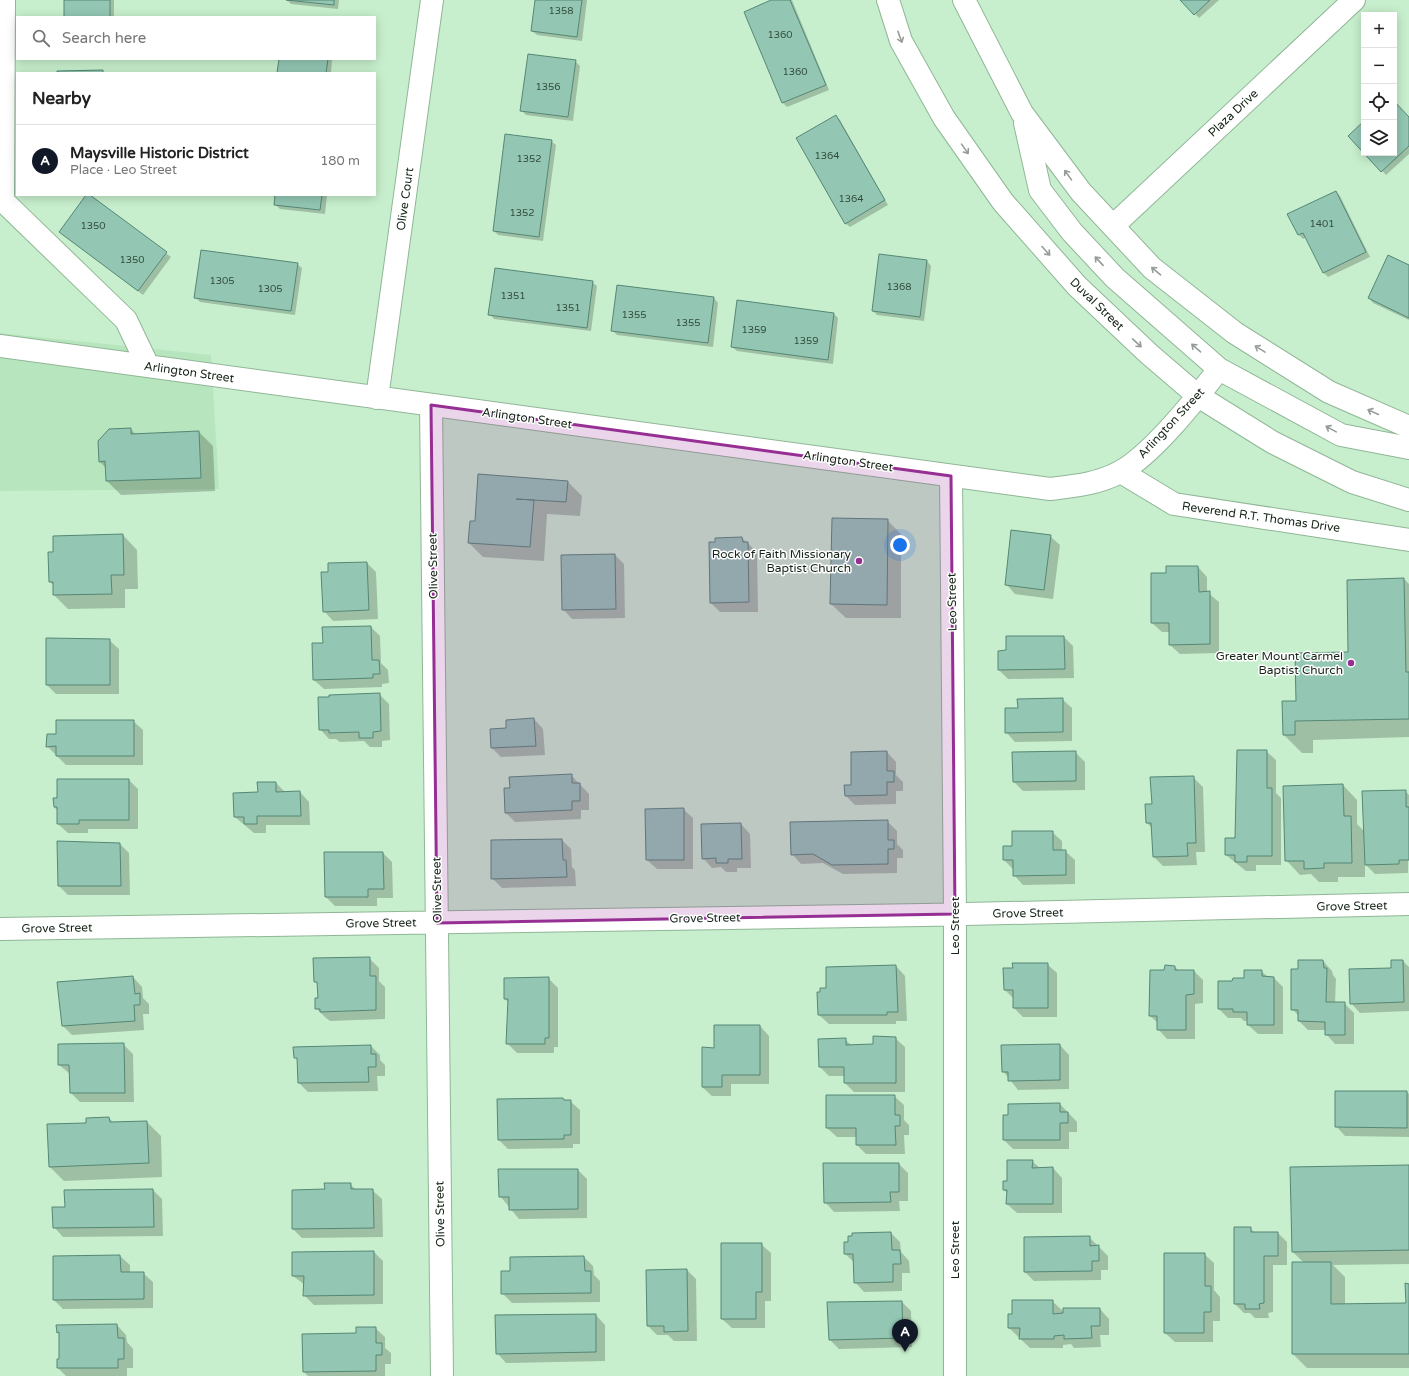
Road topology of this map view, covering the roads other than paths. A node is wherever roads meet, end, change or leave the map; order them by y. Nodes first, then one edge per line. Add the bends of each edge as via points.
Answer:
1 (4, 0) edge
2 (432, 0) edge
3 (888, 0) edge
4 (964, 0) edge
5 (1354, 0) edge
6 (1022, 113) junction
7 (1, 198) edge
8 (1113, 226) junction
9 (0, 346) edge
10 (148, 366) junction
11 (1219, 369) junction
12 (1198, 396) junction
13 (377, 398) junction
14 (431, 405) junction
15 (1409, 427) edge
16 (1409, 448) edge
17 (1120, 472) junction
18 (951, 476) junction
19 (1409, 500) edge
20 (1409, 540) edge
21 (1409, 904) edge
22 (955, 914) junction
23 (437, 923) junction
24 (0, 929) edge
25 (442, 1376) edge
26 (955, 1376) edge

1 - 7 street
2 - 13 street, Olive Court
3 -> 12 street, Duval Street via 901,41 944,118 1003,202 1077,286
4 - 6 street
5 - 8 street, Plaza Drive
8 -> 6 street via 1081,192
11 -> 6 street via 1114,278 1072,232 1040,190
7 - 10 street via 126,320
15 -> 8 street via 1329,392 1235,333 1152,268
9 - 10 street, Arlington Street
10 - 13 street, Arlington Street
11 - 12 street, Arlington Street
16 -> 11 street via 1341,435
12 - 17 street, Arlington Street via 1150,449
12 - 19 street, Duval Street via 1272,442 1352,482
13 - 14 street, Arlington Street
14 - 18 street, Arlington Street
14 - 23 street, Olive Street
17 - 18 street, Arlington Street via 1087,485 1050,489
17 - 20 street, Reverend R.T. Thomas Drive via 1174,504
18 - 22 street, Leo Street
21 - 22 street, Grove Street
22 - 23 street, Grove Street
22 - 26 street, Leo Street
23 - 24 street, Grove Street
23 - 25 street, Olive Street

